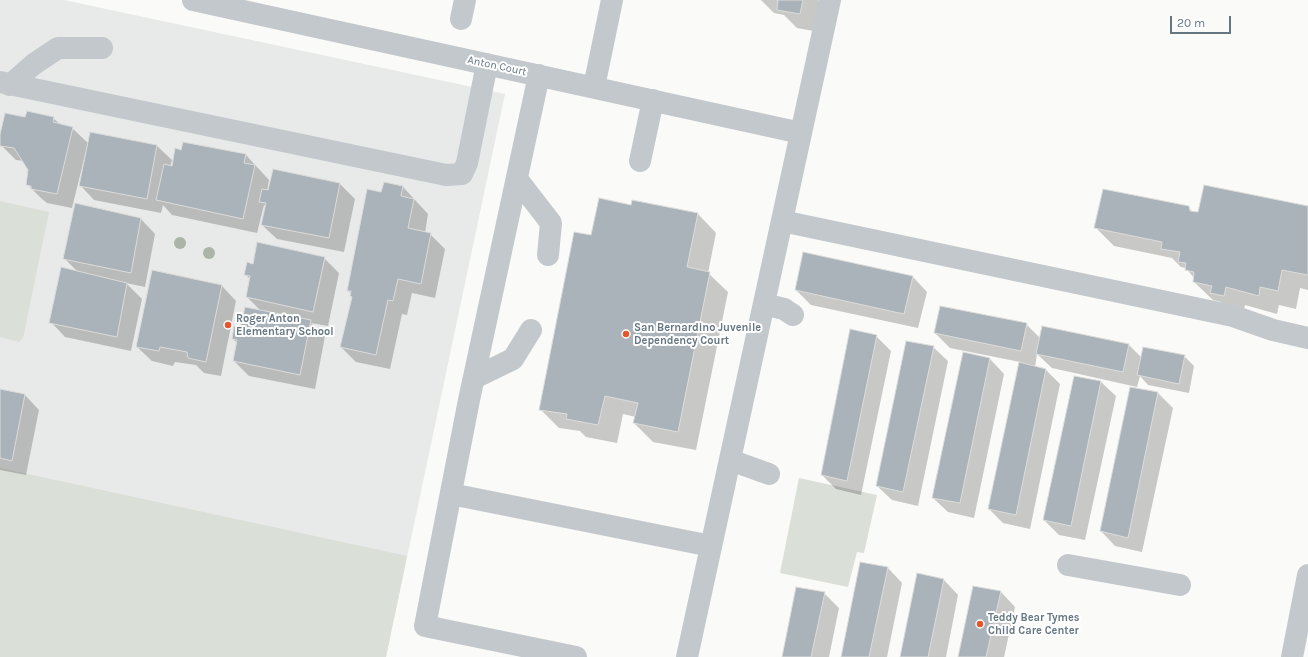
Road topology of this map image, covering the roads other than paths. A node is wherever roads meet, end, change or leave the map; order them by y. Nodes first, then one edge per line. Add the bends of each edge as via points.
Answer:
1 (193, 0) edge
2 (612, 0) edge
3 (830, 0) edge
4 (102, 48) dead end
5 (487, 64) junction
6 (539, 75) junction
7 (5, 84) edge
8 (594, 87) junction
9 (653, 100) junction
10 (801, 133) junction
11 (640, 161) dead end
12 (517, 179) junction
13 (782, 221) junction
14 (548, 255) dead end
15 (764, 304) junction
16 (793, 315) dead end
17 (531, 330) dead end
18 (1308, 338) edge
19 (474, 378) junction
20 (730, 460) junction
21 (769, 474) dead end
22 (451, 494) junction
23 (711, 546) junction
24 (1068, 565) dead end
25 (1308, 575) edge
26 (1180, 585) dead end
27 (576, 657) edge
28 (687, 657) edge
29 (1292, 657) edge

1 - 5 street, Anton Court
2 - 8 street
3 - 10 street
4 - 7 street via 58,48
5 - 6 street, Anton Court
5 - 7 street via 467,163 462,174 446,176
6 - 8 street, Anton Court
6 - 12 street
8 - 9 street, Anton Court
9 - 10 street, Anton Court
9 - 11 street
10 - 13 street
12 - 14 street via 551,223
12 - 19 street
13 - 15 street
13 - 18 street via 1234,316 1273,330
15 - 16 street via 784,309
15 - 20 street
17 - 19 street via 513,359
19 - 22 street
20 - 21 street
20 - 23 street
22 - 23 street
22 - 27 street via 425,626
23 - 28 street
24 - 26 street
25 - 29 street

